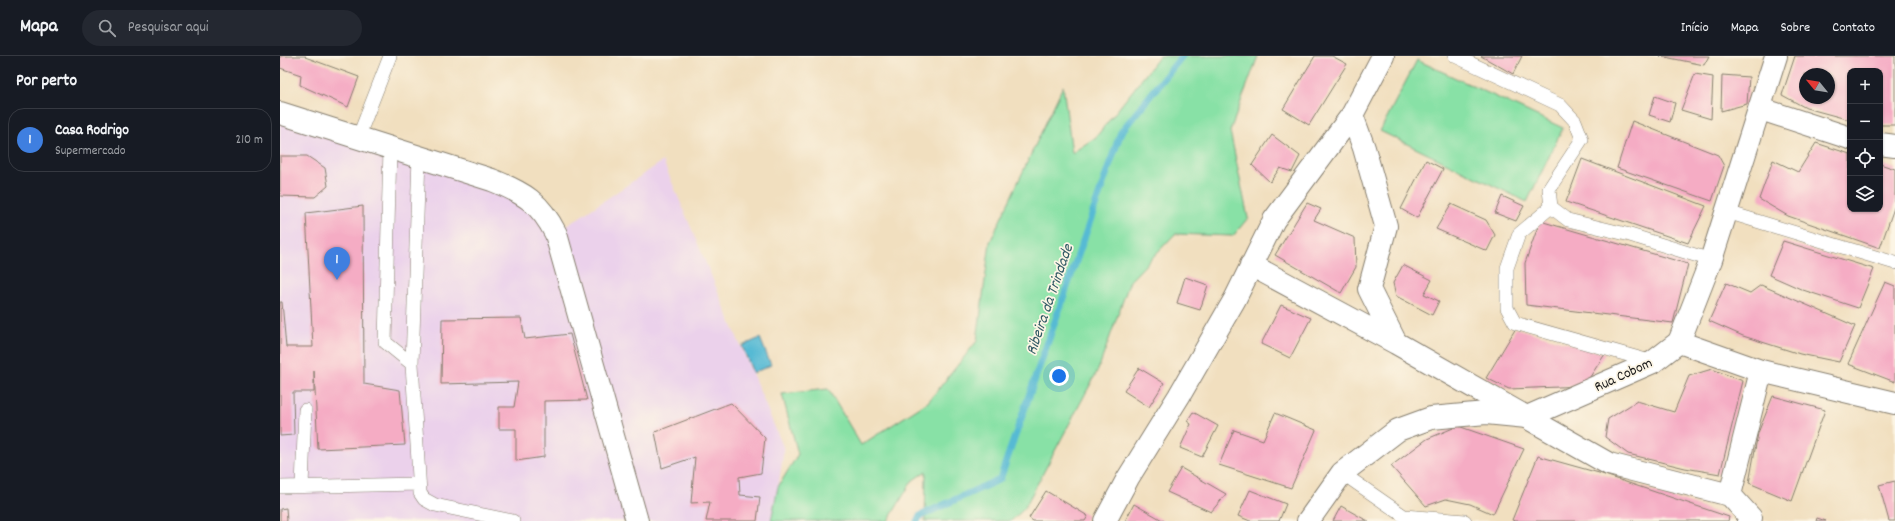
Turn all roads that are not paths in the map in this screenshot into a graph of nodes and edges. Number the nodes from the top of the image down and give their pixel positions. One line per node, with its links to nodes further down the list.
1 (390, 56): 9 (lane)
2 (1384, 56): 7 (street)
3 (1455, 56): 14 (lane)
4 (1776, 56): 5 (street, Rua Cobom)
5 (1761, 109): 8 (street); 15 (street, Rua Cobom)
6 (280, 113): 9 (street)
7 (1352, 115): 18 (street); 20 (street)
8 (1847, 137)
9 (358, 138): 12 (street)
10 (1883, 144): 11 (street)
11 (1895, 146)
12 (390, 148): 13 (street); 22 (lane)
13 (419, 157): 22 (lane); 33 (street)
14 (1551, 207): 16 (lane); 21 (lane)
15 (1727, 212): 16 (street, Rua Cobom); 17 (lane)
16 (1711, 260): 19 (street, Rua Cobom)
17 (1894, 260)
18 (1251, 265): 20 (street); 34 (street)
19 (1678, 342): 21 (street, Rua Cobom); 23 (street)
20 (1396, 343): 26 (street)
21 (1653, 362): 26 (street, Rua Cobom)
22 (412, 364): 28 (lane)
23 (1761, 371): 24 (street); 31 (street)
24 (1895, 403)
25 (305, 410): 29 (lane)
26 (1526, 417): 27 (street, Rua Cobom); 31 (street)
27 (1342, 473): 35 (street, Rua Cobom); 36 (lane)
28 (418, 484): 29 (lane); 32 (lane)
29 (302, 486): 30 (lane)
30 (280, 487)
31 (1730, 495): 37 (street)
32 (512, 521)
33 (637, 521)
34 (1105, 521)
35 (1308, 521)
36 (1466, 521)
37 (1750, 521)

